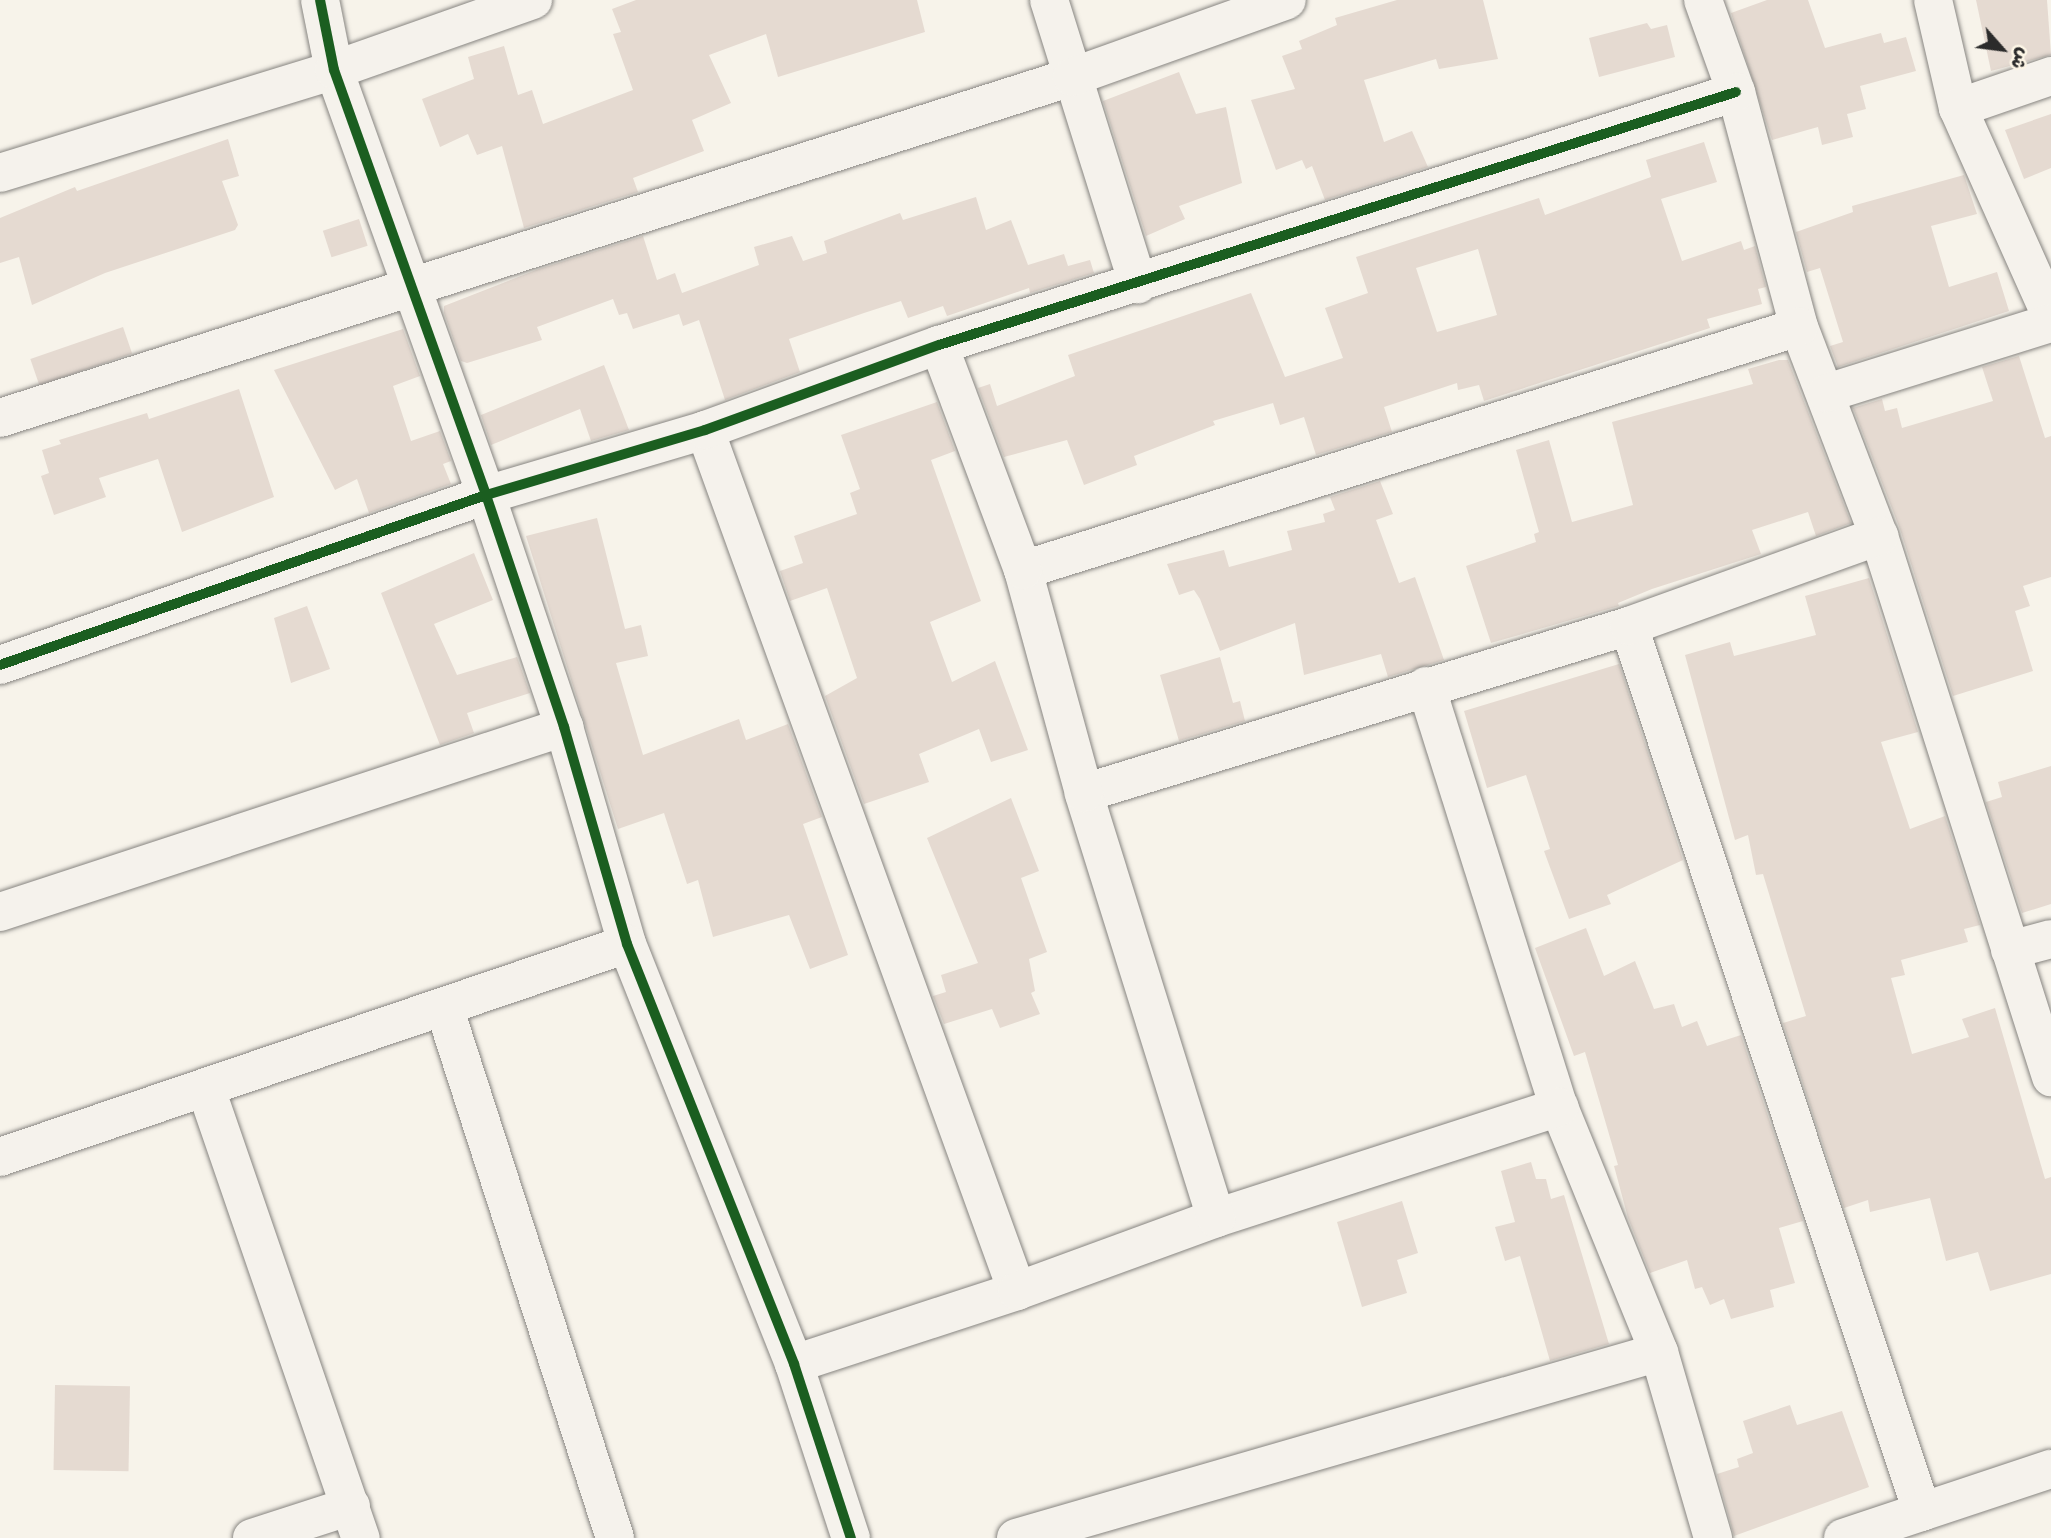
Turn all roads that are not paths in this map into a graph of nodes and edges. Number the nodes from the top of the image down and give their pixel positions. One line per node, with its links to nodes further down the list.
1 (320, 0): 7 (street)
2 (533, 0): 7 (street)
3 (1049, 0): 9 (street)
4 (1287, 0): 9 (street)
5 (1703, 0): 10 (street)
6 (1933, 0): 11 (street)
7 (334, 70): 12 (street); 14 (street)
8 (2051, 76): 11 (street)
9 (1072, 77): 13 (street); 14 (street)
10 (1736, 92): 13 (street); 17 (street)
11 (1958, 108): 15 (street)
12 (0, 173)
13 (1138, 284): 18 (street)
14 (411, 288): 20 (street); 22 (street)
15 (2051, 316)
16 (2051, 323): 19 (street)
17 (1799, 327): 19 (street); 24 (street)
18 (939, 345): 21 (street); 24 (street)
19 (1827, 393): 23 (street)
20 (0, 418)
21 (705, 430): 22 (street); 40 (street)
22 (486, 495): 26 (street); 28 (street)
23 (1879, 536): 25 (street); 33 (street)
24 (1023, 570): 29 (street)
25 (1629, 626): 27 (street); 44 (street)
26 (0, 665)
27 (1426, 686): 29 (street); 37 (street)
28 (564, 727): 30 (street); 32 (street)
29 (1084, 793): 39 (street)
30 (0, 912)
31 (2051, 939): 33 (street)
32 (627, 944): 34 (street); 42 (street)
33 (2010, 950): 35 (street)
34 (444, 1007): 36 (street); 47 (street)
35 (2051, 1077)
36 (206, 1089): 38 (street); 45 (street)
37 (1559, 1107): 39 (street); 41 (street)
38 (0, 1157)
39 (1216, 1218): 40 (street)
40 (1017, 1291): 42 (street)
41 (1659, 1352): 49 (street); 50 (street)
42 (794, 1364): 48 (street)
43 (2051, 1469): 44 (street)
44 (1922, 1513): 51 (street)
45 (356, 1522): 46 (street)
46 (252, 1538)
47 (615, 1538)
48 (851, 1538)
49 (1016, 1538)
50 (1713, 1538)
51 (1843, 1538)

